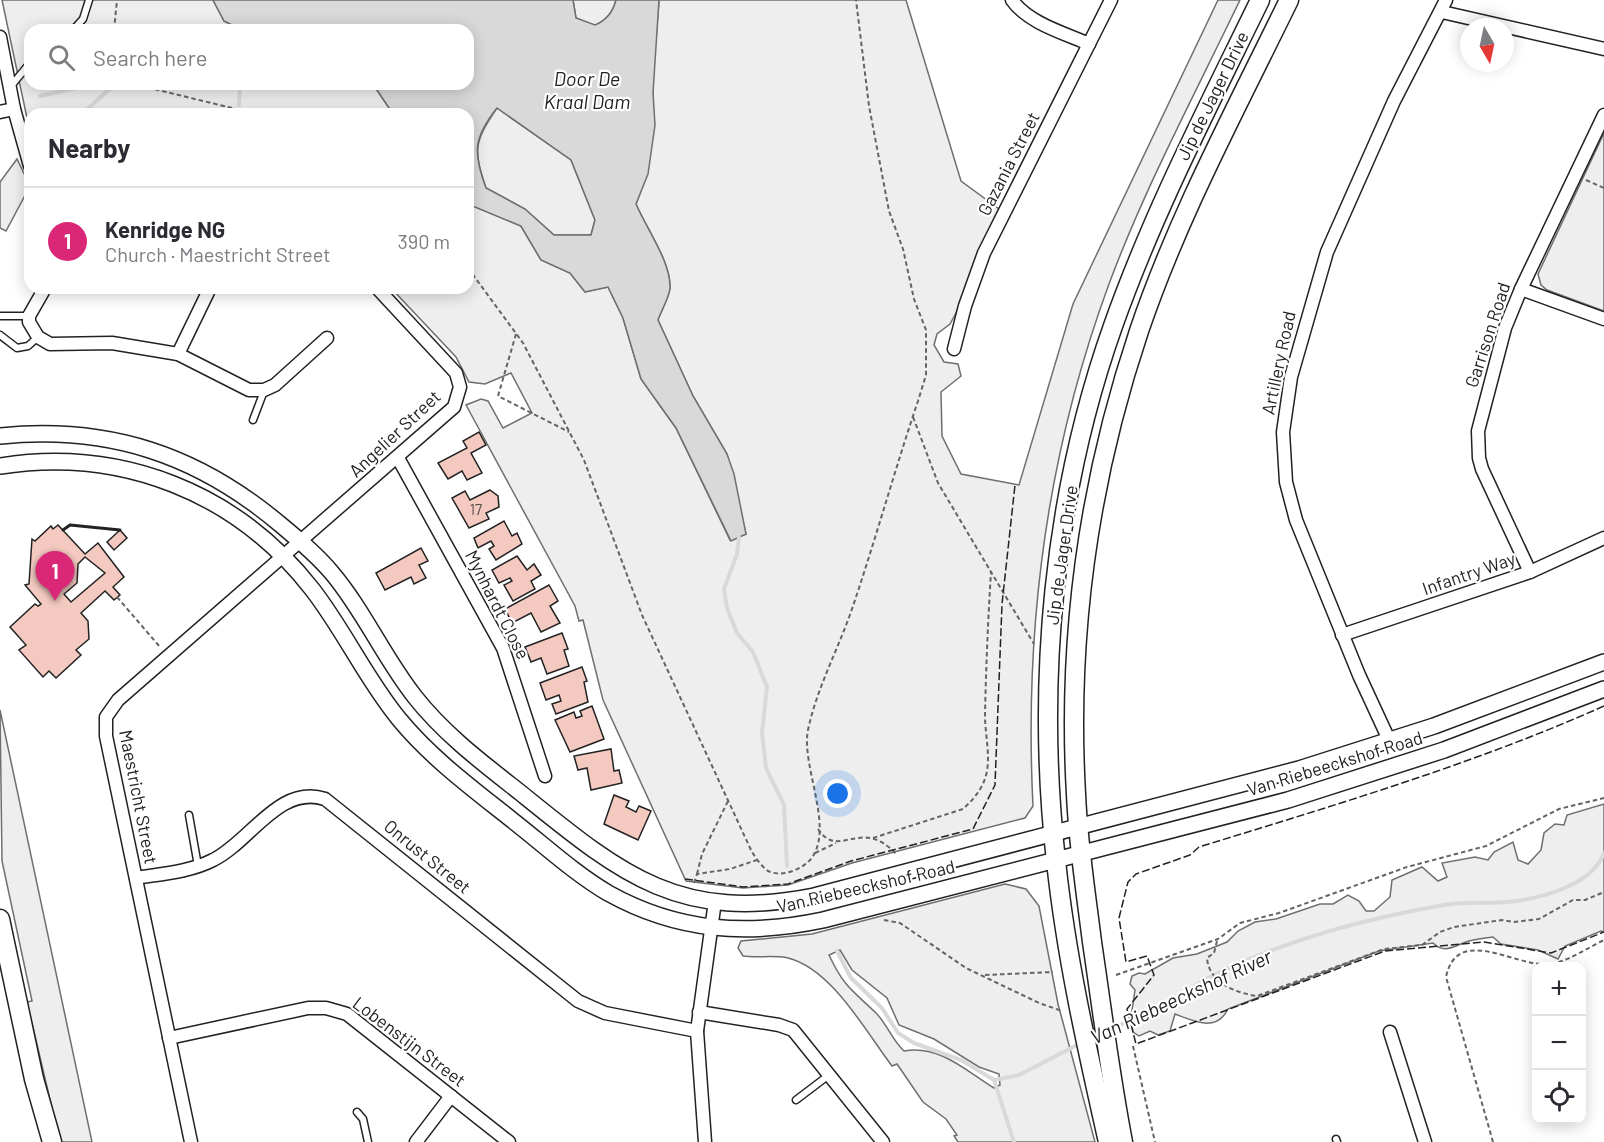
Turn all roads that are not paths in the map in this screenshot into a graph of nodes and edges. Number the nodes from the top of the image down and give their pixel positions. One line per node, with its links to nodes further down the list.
1 (89, 0): 7 (lane)
2 (1012, 0): 9 (street)
3 (1111, 0): 9 (street, Gazania Street)
4 (1260, 0): 45 (main road, Jip de Jager Drive)
5 (1288, 0): 44 (main road, Jip de Jager Drive)
6 (1444, 6): 10 (street); 38 (street, Artillery Road)
7 (78, 24)
8 (0, 37): 12 (street)
9 (1089, 44): 27 (street, Gazania Street)
10 (1604, 49)
11 (24, 70): 12 (lane)
12 (10, 87): 13 (street)
13 (14, 109): 14 (street); 16 (street)
14 (0, 112)
15 (1604, 115): 17 (street, Garrison Road)
16 (24, 145)
17 (1521, 289): 23 (street); 37 (street, Garrison Road)
18 (42, 294): 22 (street)
19 (207, 294): 28 (street)
20 (383, 294): 32 (street, Angelier Street)
21 (0, 316): 22 (lane)
22 (29, 316): 25 (street)
23 (1604, 319)
24 (0, 335): 25 (lane)
25 (38, 337): 28 (street)
26 (327, 338): 29 (street)
27 (954, 349)
28 (178, 354): 29 (street)
29 (264, 390): 30 (lane)
30 (253, 420)
31 (0, 436): 35 (street, Van Riebeeckshof Road)
32 (398, 458): 35 (street, Angelier Street); 42 (street, Mynhardt Close)
33 (0, 466): 36 (street, Van Riebeeckshof Road)
34 (1604, 538): 37 (street, Infantry Way)
35 (302, 542): 36 (street, Maestricht Street); 50 (street, Van Riebeeckshof Road)
36 (282, 558): 49 (street, Maestricht Street); 52 (street, Van Riebeeckshof Road)
37 (1530, 572): 38 (street, Infantry Way)
38 (1342, 635): 41 (street, Artillery Road)
39 (1604, 662): 41 (street, Van Riebeeckshof Road)
40 (1604, 689): 46 (street, Van Riebeeckshof Road)
41 (1390, 742): 44 (street, Van Riebeeckshof Road)
42 (545, 776)
43 (189, 815): 48 (lane)
44 (1078, 826): 45 (street, Van Riebeeckshof Road); 46 (main road, Jip de Jager Drive)
45 (1053, 832): 47 (main road, Jip de Jager Drive); 50 (street, Van Riebeeckshof Road)
46 (1081, 854): 47 (street, Van Riebeeckshof Road); 59 (main road, Jip de Jager Drive)
47 (1056, 861): 52 (street, Van Riebeeckshof Road); 59 (main road, Jip de Jager Drive)
48 (198, 866): 49 (street, Onrust Street); 54 (street, Onrust Street)
49 (136, 878): 56 (street, Maestricht Street)
50 (715, 901): 52 (street)
51 (0, 919): 58 (main road)
52 (712, 929): 53 (street)
53 (699, 1012): 54 (street); 57 (street)
54 (697, 1031): 70 (street)
55 (1390, 1032): 75 (street)
56 (169, 1038): 60 (street, Lobenstijn Street); 66 (street, Maestricht Street)
57 (829, 1074): 61 (lane); 71 (street)
58 (34, 1078): 64 (main road); 65 (main road)
59 (1103, 1081): 63 (main road, Jip de Jager Drive); 72 (main road, Jip de Jager Drive)
60 (451, 1096): 68 (street); 69 (street, Lobenstijn Street)
61 (796, 1100)
62 (357, 1112): 67 (lane)
63 (1119, 1124): 73 (main road, Jip de Jager Drive); 74 (main road)
64 (41, 1142)
65 (52, 1142)
66 (191, 1142)
67 (368, 1142)
68 (416, 1142)
69 (509, 1142)
70 (705, 1142)
71 (884, 1142)
72 (1108, 1142)
73 (1123, 1142)
74 (1128, 1142)
75 (1425, 1142)

